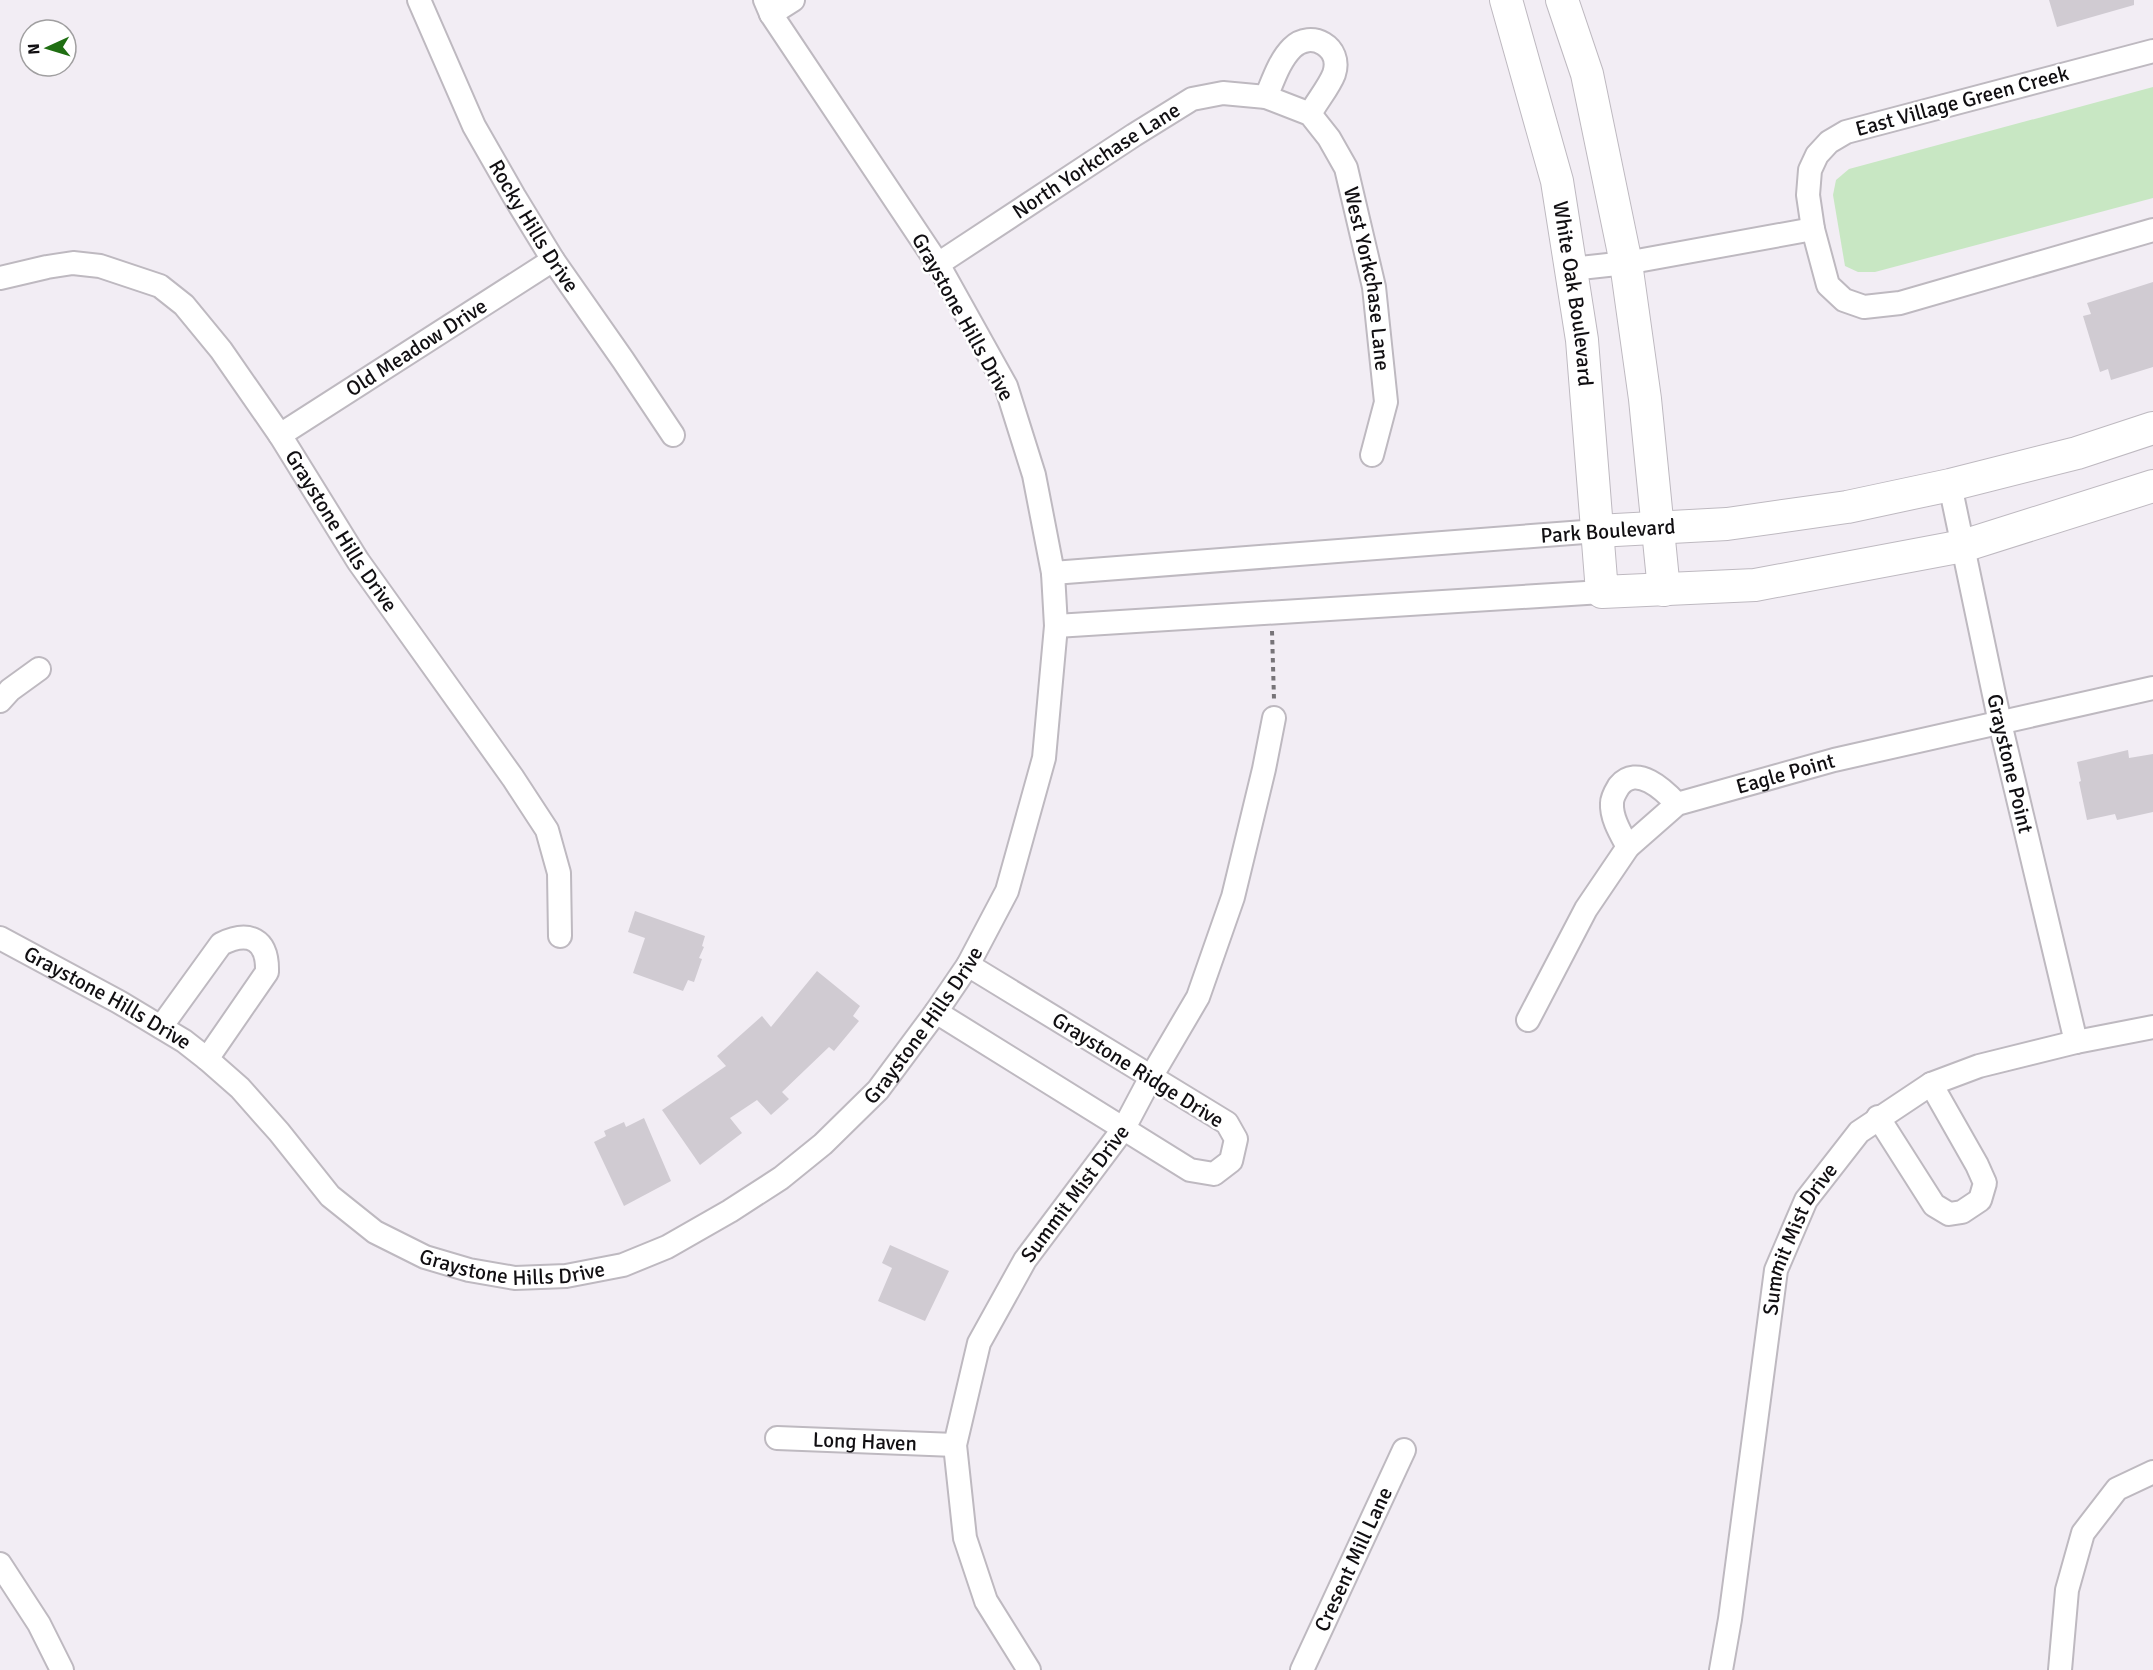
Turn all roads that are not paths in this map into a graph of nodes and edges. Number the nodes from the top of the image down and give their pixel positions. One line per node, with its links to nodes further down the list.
1 (420, 0): 11 (street, Rocky Hills Drive)
2 (793, 0): 5 (street)
3 (1506, 0): 14 (street, White Oak Boulevard)
4 (1562, 0): 12 (street)
5 (768, 7): 13 (street, Graystone Hills Drive)
6 (2153, 51): 9 (street, East Village Green Creek)
7 (1266, 97): 8 (street, North Yorkchase Lane); 8 (street); 13 (street, North Yorkchase Lane)
8 (1310, 114): 19 (street, West Yorkchase Lane)
9 (1813, 229): 10 (street, East Village Green Creek); 12 (street)
10 (2153, 230)
11 (552, 260): 17 (street, Old Meadow Drive); 18 (street, Rocky Hills Drive)
12 (1626, 263): 14 (street); 22 (street)
13 (938, 264): 25 (street, Graystone Hills Drive)
14 (1571, 269): 23 (street, White Oak Boulevard)
15 (0, 278): 17 (street, Graystone Hills Drive)
16 (2153, 428): 20 (street, Park Boulevard)
17 (280, 435): 36 (street, Graystone Hills Drive)
18 (673, 435)
19 (1372, 455)
20 (1950, 485): 22 (street, Park Boulevard); 24 (street, Graystone Point)
21 (2153, 486): 24 (street)
22 (1658, 526): 23 (street, Park Boulevard); 26 (street)
23 (1597, 531): 25 (street, Park Boulevard); 27 (street, White Oak Boulevard)
24 (1963, 546): 26 (street); 33 (street, Graystone Point)
25 (1053, 573): 28 (street, Graystone Hills Drive)
26 (1664, 590): 27 (street)
27 (1602, 592): 28 (street)
28 (1056, 626): 38 (street, Graystone Hills Drive)
29 (39, 669): 31 (street)
30 (2153, 688): 33 (street, Eagle Point)
31 (0, 700)
32 (1274, 718): 45 (street, Summit Mist Drive)
33 (2000, 723): 34 (street, Eagle Point); 43 (street, Graystone Point)
34 (1677, 804): 35 (street, Eagle Point); 35 (street)
35 (1628, 847): 40 (street, Eagle Point)
36 (560, 936)
37 (0, 938): 42 (street, Graystone Hills Drive)
38 (968, 964): 39 (street, Graystone Hills Drive); 45 (street, Graystone Ridge Drive)
39 (936, 1012): 44 (street, Graystone Hills Drive); 48 (street, Graystone Ridge Drive)
40 (1528, 1020)
41 (2153, 1027): 43 (street, Summit Mist Drive)
42 (161, 1028): 44 (street, Graystone Hills Drive); 44 (street)
43 (2076, 1042): 46 (street, Summit Mist Drive)
44 (207, 1059)
45 (1151, 1077): 48 (street, Summit Mist Drive); 48 (street, Graystone Ridge Drive)
46 (1931, 1084): 47 (street, Summit Mist Drive); 47 (street)
47 (1878, 1117): 54 (street, Summit Mist Drive)
48 (1124, 1128): 50 (street, Summit Mist Drive)
49 (777, 1438): 50 (street, Long Haven)
50 (956, 1445): 56 (street, Summit Mist Drive)
51 (1404, 1450): 57 (street, Cresent Mill Lane)
52 (2153, 1472): 58 (street)
53 (0, 1564): 55 (street)
54 (1726, 1669)
55 (62, 1670)
56 (1029, 1670)
57 (1302, 1670)
58 (2060, 1670)

